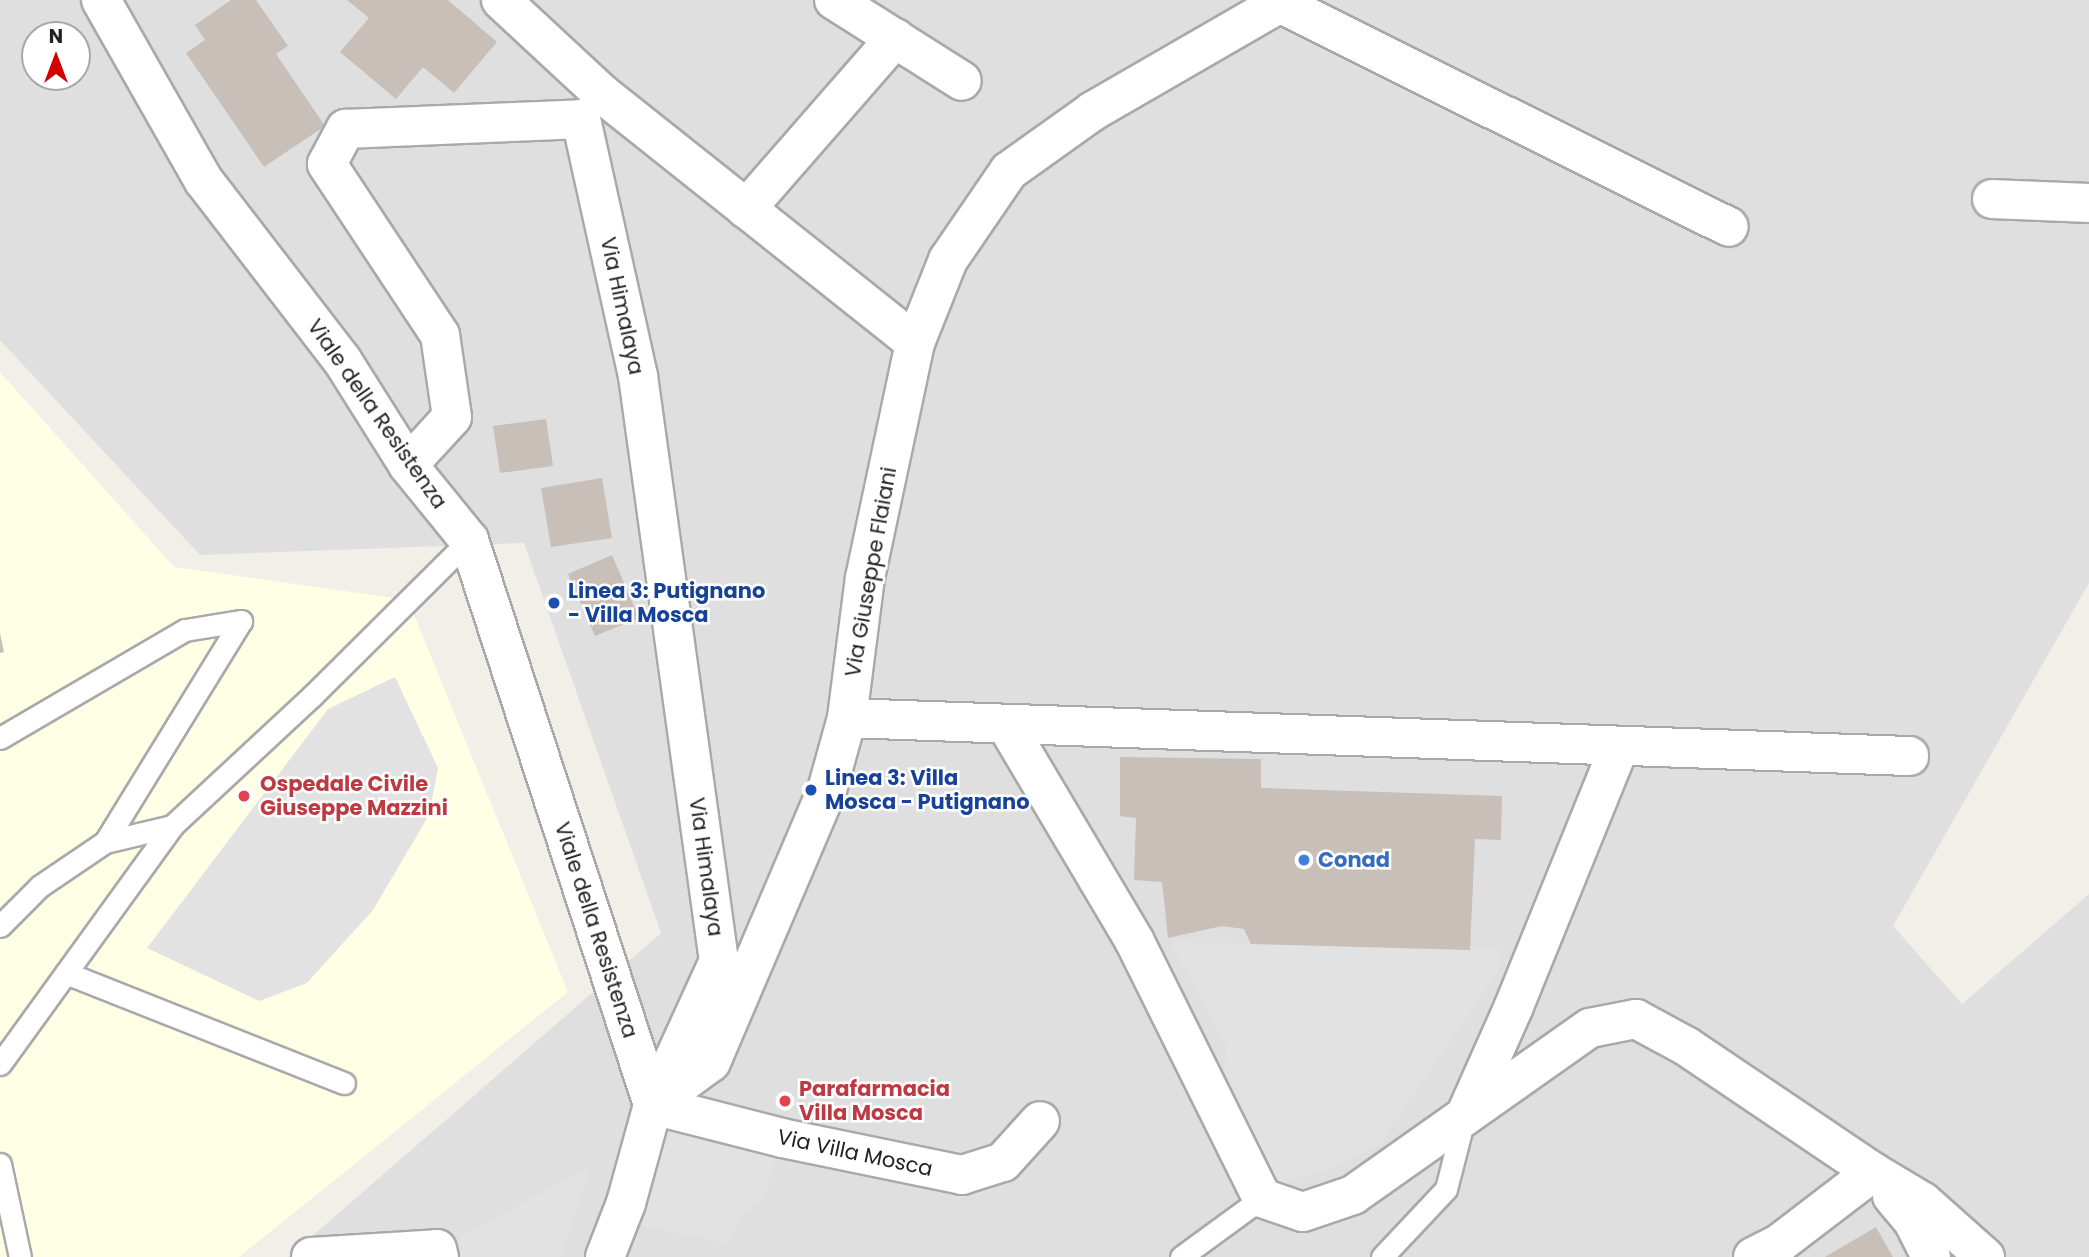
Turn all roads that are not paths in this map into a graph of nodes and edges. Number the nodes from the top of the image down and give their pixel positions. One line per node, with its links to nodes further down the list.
1 (101, 0): 13 (street, Viale della Resistenza)
2 (501, 0): 7 (street)
3 (834, 0): 5 (street)
4 (1283, 2): 11 (street); 12 (street, Via Giuseppe Flaiani)
5 (895, 38): 6 (street); 10 (street)
6 (962, 81)
7 (591, 106): 10 (street); 13 (street); 26 (street, Via Himalaya)
8 (1992, 199): 9 (street)
9 (2089, 203)
10 (746, 209): 12 (street)
11 (1729, 227)
12 (915, 343): 15 (street, Via Giuseppe Flaiani)
13 (408, 465): 14 (street, Viale della Resistenza)
14 (469, 540): 20 (lane); 26 (street, Viale della Resistenza)
15 (847, 718): 16 (street); 26 (street, Via Giuseppe Flaiani)
16 (1007, 726): 18 (street); 31 (street)
17 (0, 737): 21 (lane)
18 (1619, 748): 19 (street); 27 (street)
19 (1909, 756)
20 (172, 826): 21 (lane); 23 (lane)
21 (105, 842): 22 (lane)
22 (0, 926)
23 (66, 973): 24 (lane); 25 (lane)
24 (0, 1064)
25 (345, 1083)
26 (653, 1105): 28 (street, Via Villa Mosca); 35 (street)
27 (1464, 1119): 30 (street); 31 (street); 37 (lane)
28 (1040, 1121)
29 (0, 1164): 32 (lane)
30 (1873, 1172): 38 (street); 39 (street); 40 (street)
31 (1262, 1198): 36 (lane)
32 (20, 1257)
33 (311, 1257): 34 (street)
34 (439, 1257)
35 (605, 1257)
36 (1181, 1257)
37 (1382, 1257)
38 (1754, 1257)
39 (1930, 1257)
40 (1985, 1257)

